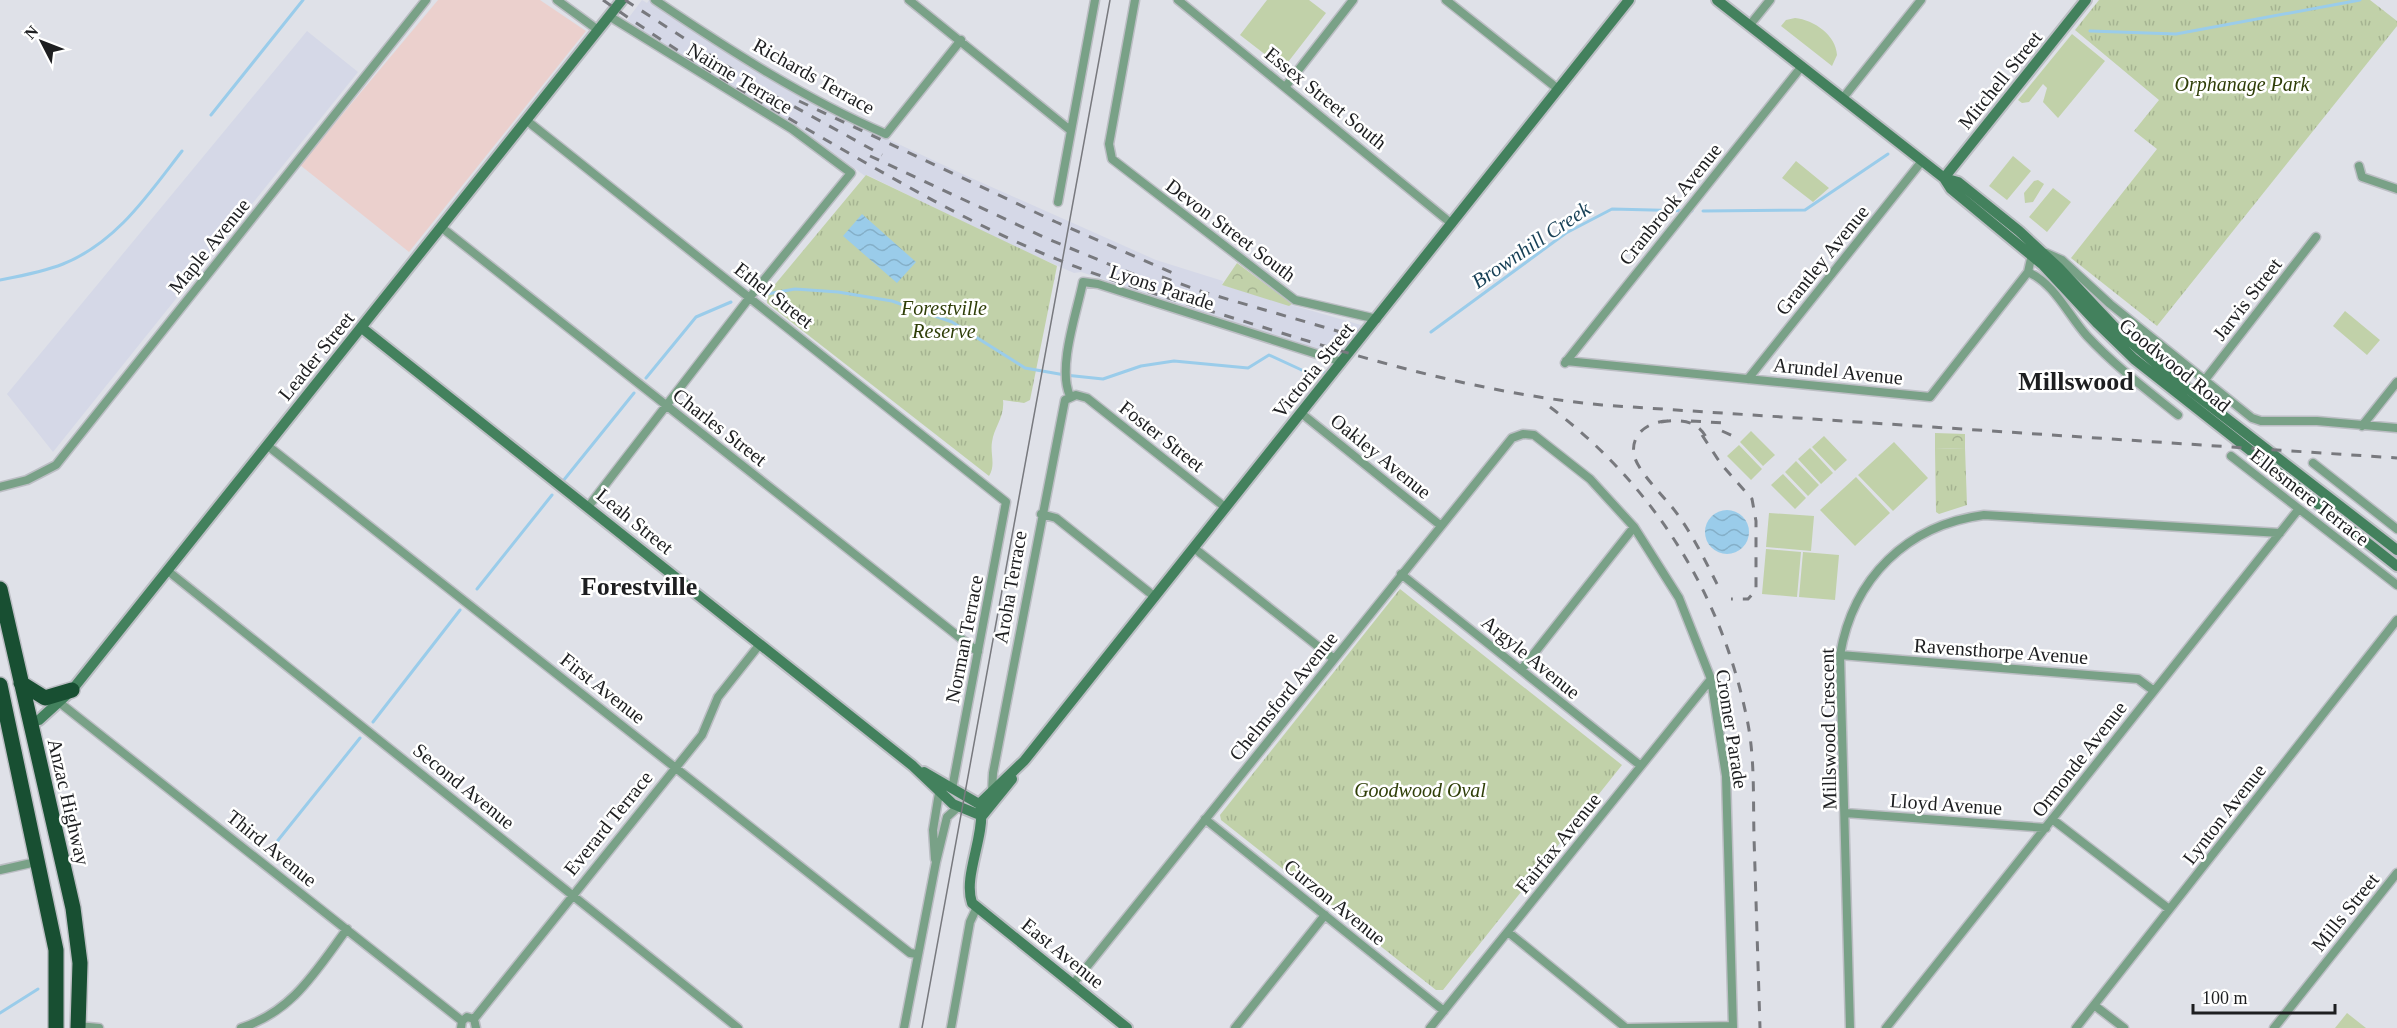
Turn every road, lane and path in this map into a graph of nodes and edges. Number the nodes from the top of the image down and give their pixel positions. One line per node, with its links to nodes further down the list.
1 (426, 0): 58 (street, Maple Avenue)
2 (557, 0): 18 (street)
3 (622, 0): 16 (street, Leader Street)
4 (655, 0): 19 (street, Richards Terrace)
5 (909, 0): 19 (street)
6 (1095, 0): 25 (street)
7 (1135, 0): 41 (street, Devon Street South)
8 (1178, 0): 21 (street, Essex Street South)
9 (1353, 0): 21 (street)
10 (1446, 0): 22 (street)
11 (1629, 0): 22 (street, Victoria Street)
12 (1717, 0): 17 (street, Goodwood Road)
13 (1770, 0): 17 (street)
14 (1921, 0): 23 (street)
15 (2086, 0): 26 (street, Mitchell Street)
16 (609, 16): 18 (street, Leader Street); 38 (street, Nairne Terrace)
17 (1749, 26): 20 (street, Goodwood Road)
18 (598, 30): 24 (street, Leader Street)
19 (961, 40): 25 (street)
20 (1802, 66): 23 (street, Goodwood Road); 44 (street, Cranbrook Avenue)
21 (1286, 86): 33 (street, Essex Street South)
22 (1558, 89): 33 (street, Victoria Street)
23 (1843, 98): 27 (street, Goodwood Road)
24 (526, 120): 34 (street, Leader Street); 38 (street, Ethel Street)
25 (1070, 130): 32 (street)
26 (1964, 154): 29 (street, Mitchell Street); 30 (street, Mitchell Street)
27 (1922, 161): 29 (street, Goodwood Road); 45 (street, Grantley Avenue)
28 (2360, 166): 31 (street)
29 (1944, 178): 30 (street, Goodwood Road); 36 (street, Goodwood Road)
30 (1958, 182): 36 (street, Goodwood Road)
31 (2397, 189)
32 (1058, 202)
33 (1452, 224): 41 (street, Victoria Street)
34 (441, 227): 42 (street, Leader Street); 49 (street, Charles Street)
35 (2316, 237): 46 (street, Jarvis Street)
36 (2036, 252): 37 (street, Arundel Avenue); 39 (street); 40 (street, Goodwood Road); 70 (street, Goodwood Road)
37 (2028, 272): 45 (street, Arundel Avenue); 51 (street)
38 (750, 297): 49 (street); 59 (street, Ethel Street)
39 (2110, 304): 40 (street); 46 (street)
40 (2097, 308): 69 (street, Goodwood Road)
41 (1377, 319): 43 (street, Victoria Street)
42 (362, 328): 55 (street, Leader Street); 60 (street, Leah Street)
43 (1342, 362): 48 (street, Lyons Parade); 50 (street, Victoria Street)
44 (1565, 362): 45 (street, Arundel Avenue)
45 (1748, 379)
46 (2204, 381): 52 (street)
47 (2397, 381): 52 (street)
48 (1073, 396): 61 (street, Foster Street); 63 (street, Aroha Terrace)
49 (666, 405): 60 (street); 79 (street, Charles Street)
50 (1301, 413): 61 (street, Victoria Street); 64 (street, Oakley Avenue)
51 (2178, 415)
52 (2362, 426): 53 (street)
53 (2397, 428)
54 (1523, 434): 64 (street, Chelmsford Avenue); 65 (street, Cromer Parade)
55 (268, 446): 71 (street, Leader Street); 93 (street, First Avenue)
56 (2231, 456): 62 (street, Ellesmere Terrace)
57 (2313, 463): 66 (street)
58 (0, 487)
59 (1000, 496): 79 (street, Norman Terrace)
60 (588, 507): 78 (street, Leah Street)
61 (1226, 508): 68 (street, Victoria Street)
62 (2298, 510): 67 (street, Ormonde Avenue); 73 (street, Ellesmere Terrace)
63 (1041, 514): 75 (street); 96 (street, Aroha Terrace)
64 (1440, 525): 72 (street, Chelmsford Avenue)
65 (1634, 527): 82 (street); 83 (street, Cromer Parade)
66 (2397, 529)
67 (2280, 533): 80 (street, Millswood Crescent); 87 (street, Ormonde Avenue)
68 (1194, 548): 75 (street, Victoria Street); 81 (street)
69 (2397, 550)
70 (2397, 566)
71 (168, 571): 86 (street, Leader Street); 111 (street, Second Avenue)
72 (1401, 574): 81 (street, Chelmsford Avenue); 82 (street, Argyle Avenue)
73 (2397, 585)
74 (0, 589): 76 (highway, Anzac Highway)
75 (1155, 597): 90 (street, Victoria Street)
76 (3, 616): 84 (highway, Anzac Highway)
77 (2397, 620): 114 (street, Lynton Avenue)
78 (760, 644): 91 (street, Leah Street); 93 (street, Everard Terrace)
79 (978, 652): 95 (street, Norman Terrace)
80 (1840, 656): 87 (street, Ravensthorpe Avenue); 100 (street, Millswood Crescent)
81 (1334, 659): 102 (street, Chelmsford Avenue)
82 (1521, 670): 92 (street, Argyle Avenue)
83 (1711, 679): 92 (street, Fairfax Avenue); 126 (street, Cromer Parade)
84 (21, 683): 86 (highway); 89 (highway, Anzac Highway)
85 (0, 690): 89 (highway); 94 (highway, Anzac Highway)
86 (72, 690): 88 (street, Leader Street)
87 (2154, 691): 103 (street, Ormonde Avenue)
88 (60, 703): 89 (street, Leader Street); 116 (street, Third Avenue)
89 (29, 723): 94 (highway); 108 (highway, Anzac Highway)
90 (1024, 760): 96 (street, Victoria Street); 101 (street, Victoria Street)
91 (913, 766): 95 (street, Leah Street); 97 (street, Leah Street)
92 (1641, 766): 117 (street, Fairfax Avenue)
93 (676, 767): 111 (street, Everard Terrace); 119 (street, First Avenue)
94 (24, 787): 105 (highway, Anzac Highway)
95 (952, 789): 98 (street, Leah Street)
96 (992, 792): 98 (street, Victoria Street)
97 (939, 793): 99 (street, Leah Street); 106 (street)
98 (979, 804): 101 (street)
99 (958, 807): 101 (street, Leah Street); 106 (street)
100 (1845, 813): 104 (street, Lloyd Avenue); 137 (street, Millswood Crescent)
101 (982, 816): 112 (street)
102 (1205, 819): 115 (street, Curzon Avenue); 120 (street, Chelmsford Avenue)
103 (2052, 819): 104 (street, Ormonde Avenue); 114 (street)
104 (2046, 828): 138 (street, Ormonde Avenue)
105 (36, 862): 107 (street); 110 (highway, Anzac Highway)
106 (936, 862): 119 (street)
107 (0, 870)
108 (64, 872): 110 (highway); 113 (highway, Anzac Highway)
109 (2397, 873): 141 (street, Mills Street)
110 (44, 892): 118 (highway, Anzac Highway)
111 (571, 895): 124 (street, Everard Terrace); 130 (street, Second Avenue)
112 (976, 907): 120 (street, East Avenue); 132 (street)
113 (73, 908): 118 (highway); 125 (highway, Anzac Highway)
114 (2169, 909): 121 (street, Lynton Avenue)
115 (1325, 915): 122 (street, Curzon Avenue); 134 (street)
116 (347, 929): 123 (street, Third Avenue); 129 (street)
117 (1508, 932): 122 (street, Fairfax Avenue); 136 (street)
118 (54, 936): 127 (highway, Anzac Highway)
119 (917, 954): 131 (street)
120 (1073, 984): 133 (street, East Avenue)
121 (2094, 1005): 139 (street, Lynton Avenue); 140 (street)
122 (1444, 1011): 135 (street, Fairfax Avenue)
123 (461, 1024): 124 (street)
124 (475, 1024)
125 (78, 1027): 128 (street)
126 (1733, 1027): 136 (street)
127 (56, 1028)
128 (99, 1028)
129 (241, 1028)
130 (738, 1028)
131 (904, 1028)
132 (951, 1028)
133 (1127, 1028)
134 (1235, 1028)
135 (1430, 1028)
136 (1627, 1028)
137 (1851, 1028)
138 (1886, 1028)
139 (2076, 1028)
140 (2124, 1028)
141 (2274, 1028)

